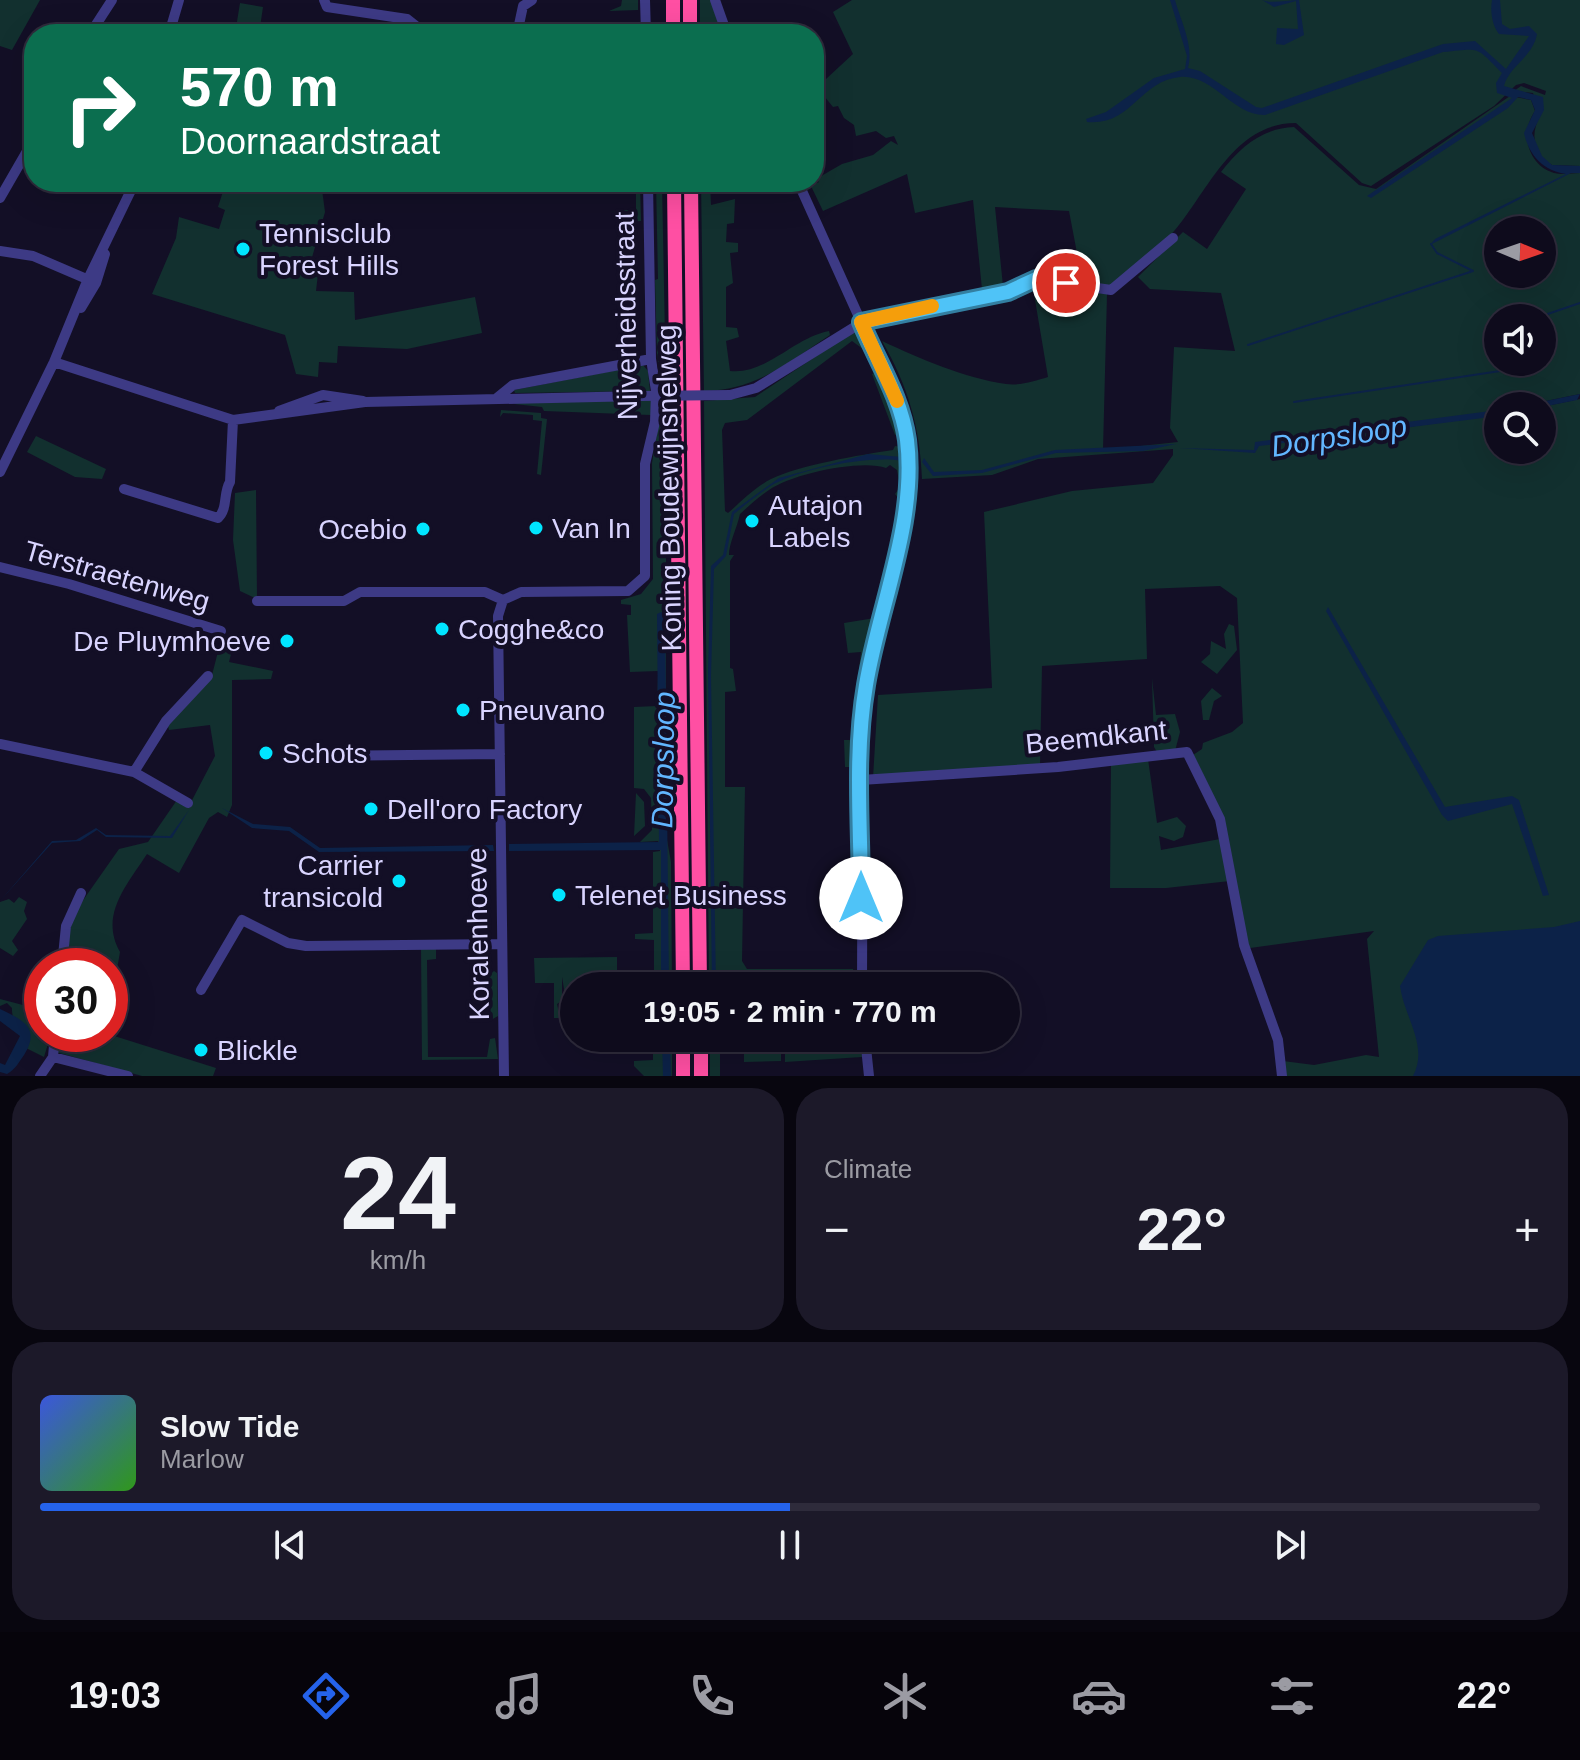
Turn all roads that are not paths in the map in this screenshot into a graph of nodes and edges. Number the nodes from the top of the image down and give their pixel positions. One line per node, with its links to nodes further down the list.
1 (112, 0): 9 (street)
2 (179, 0): 10 (street)
3 (324, 0): 11 (street)
4 (532, 0): 12 (street)
5 (645, 0): 13 (street)
6 (673, 0): 14 (highway)
7 (690, 0): 15 (highway)
8 (715, 0): 16 (street)
9 (96, 24)
10 (172, 24)
11 (413, 24)
12 (519, 24)
13 (646, 24)
14 (673, 24)
15 (690, 24)
16 (723, 24)
17 (24, 156): 23 (street)
18 (130, 192): 26 (street)
19 (648, 192): 28 (street, Nijverheidsstraat)
20 (674, 192): 48 (highway, Koning Boudewijnsnelweg)
21 (691, 192): 49 (highway, Koning Boudewijnsnelweg)
22 (802, 192): 27 (street)
23 (0, 198)
24 (1173, 238): 27 (street)
25 (0, 251): 26 (street)
26 (92, 281): 29 (street)
27 (861, 322): 30 (street, bridge); 43 (street)
28 (651, 359): 30 (street); 35 (street, Nijverheidsstraat)
29 (54, 362): 31 (street); 32 (street)
30 (497, 398): 31 (street)
31 (233, 420): 33 (street)
32 (0, 472)
33 (124, 489)
34 (0, 567): 37 (street, Terstraetenweg)
35 (503, 600): 36 (street, Nijverheidsstraat); 40 (street, Koralenhoeve)
36 (257, 601)
37 (221, 631)
38 (208, 676): 42 (street)
39 (0, 744): 42 (street)
40 (500, 754): 41 (street); 46 (street, Koralenhoeve)
41 (319, 756)
42 (134, 772): 44 (street)
43 (861, 780): 50 (street); 63 (street, Beemdkant)
44 (188, 803)
45 (81, 893): 47 (street)
46 (502, 944): 51 (street); 59 (street, Koralenhoeve)
47 (64, 948)
48 (683, 972)
49 (700, 972)
50 (862, 972)
51 (201, 990)
52 (53, 1052): 56 (street)
53 (683, 1052): 60 (highway)
54 (701, 1052): 61 (highway)
55 (866, 1052): 62 (street)
56 (53, 1057): 57 (street); 58 (street)
57 (40, 1076)
58 (128, 1076)
59 (504, 1076)
60 (683, 1076)
61 (701, 1076)
62 (869, 1076)
63 (1282, 1076)

